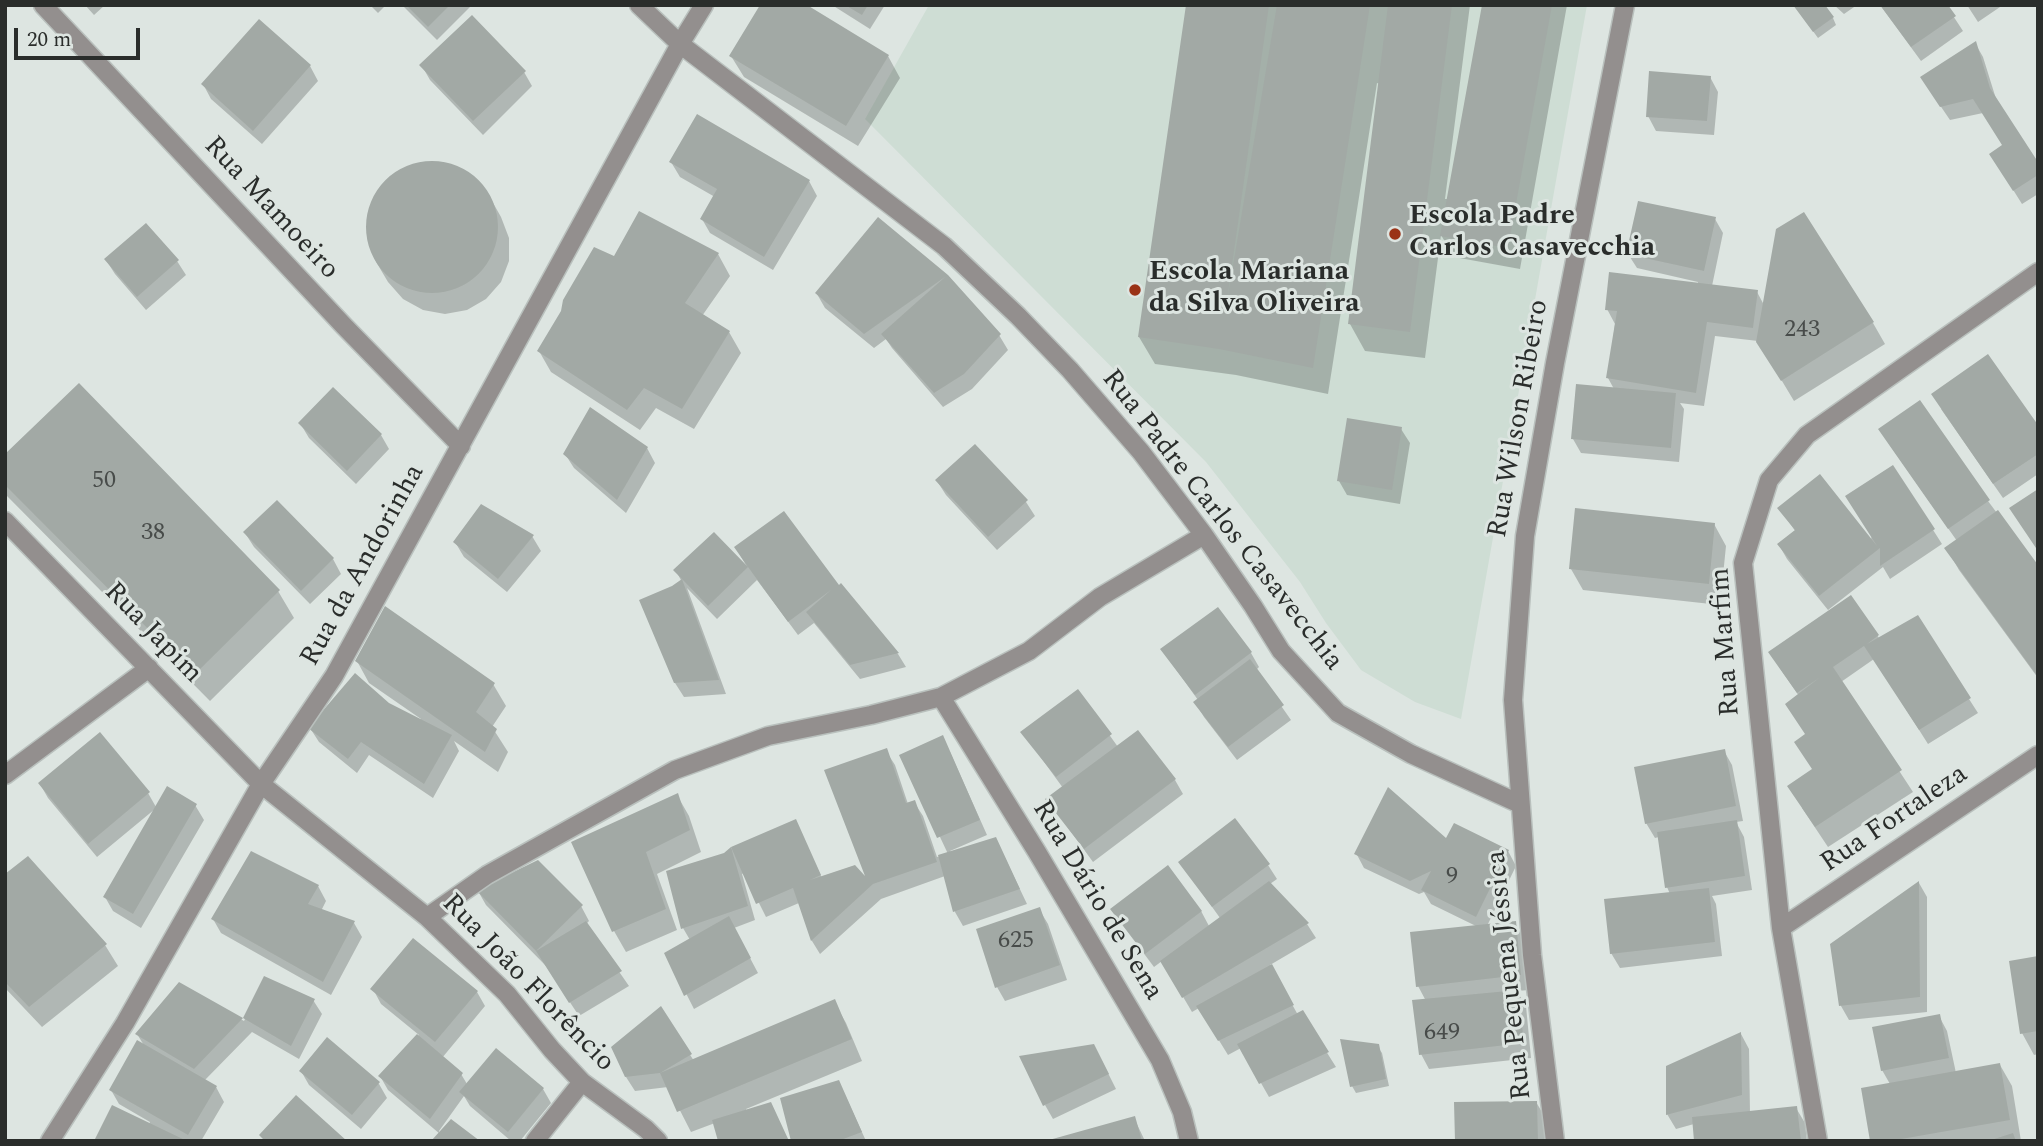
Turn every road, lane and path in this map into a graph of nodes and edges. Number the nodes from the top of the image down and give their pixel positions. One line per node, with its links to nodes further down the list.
1 (43, 5): 7 (street, Rua Mamoeiro)
2 (639, 5): 5 (street, Rua Padre Carlos Casavecchia)
3 (704, 5): 5 (street, Rua da Andorinha)
4 (1625, 5): 15 (street, Rua Wilson Ribeiro)
5 (680, 44): 7 (street, Rua da Andorinha); 9 (street, Rua Padre Carlos Casavecchia)
6 (2038, 272): 17 (street, Rua Marfim)
7 (461, 446): 14 (street, Rua da Andorinha)
8 (5, 521): 10 (street, Rua Japim)
9 (1204, 535): 11 (street); 15 (street, Rua Padre Carlos Casavecchia)
10 (149, 668): 13 (street); 14 (street, Rua Japim)
11 (941, 697): 16 (street); 22 (street, Rua Dário de Sena)
12 (2038, 755): 17 (street, Rua Fortaleza)
13 (5, 775)
14 (261, 784): 16 (street, Rua João Florêncio); 19 (street, Rua da Andorinha)
15 (1520, 804): 23 (street, Rua Pequena Jéssica)
16 (427, 917): 18 (street, Rua João Florêncio)
17 (1781, 928): 24 (street, Rua Marfim)
18 (582, 1082): 20 (street); 21 (street, Rua João Florêncio)
19 (50, 1141)
20 (535, 1141)
21 (657, 1141)
22 (1189, 1141)
23 (1555, 1141)
24 (1818, 1141)

